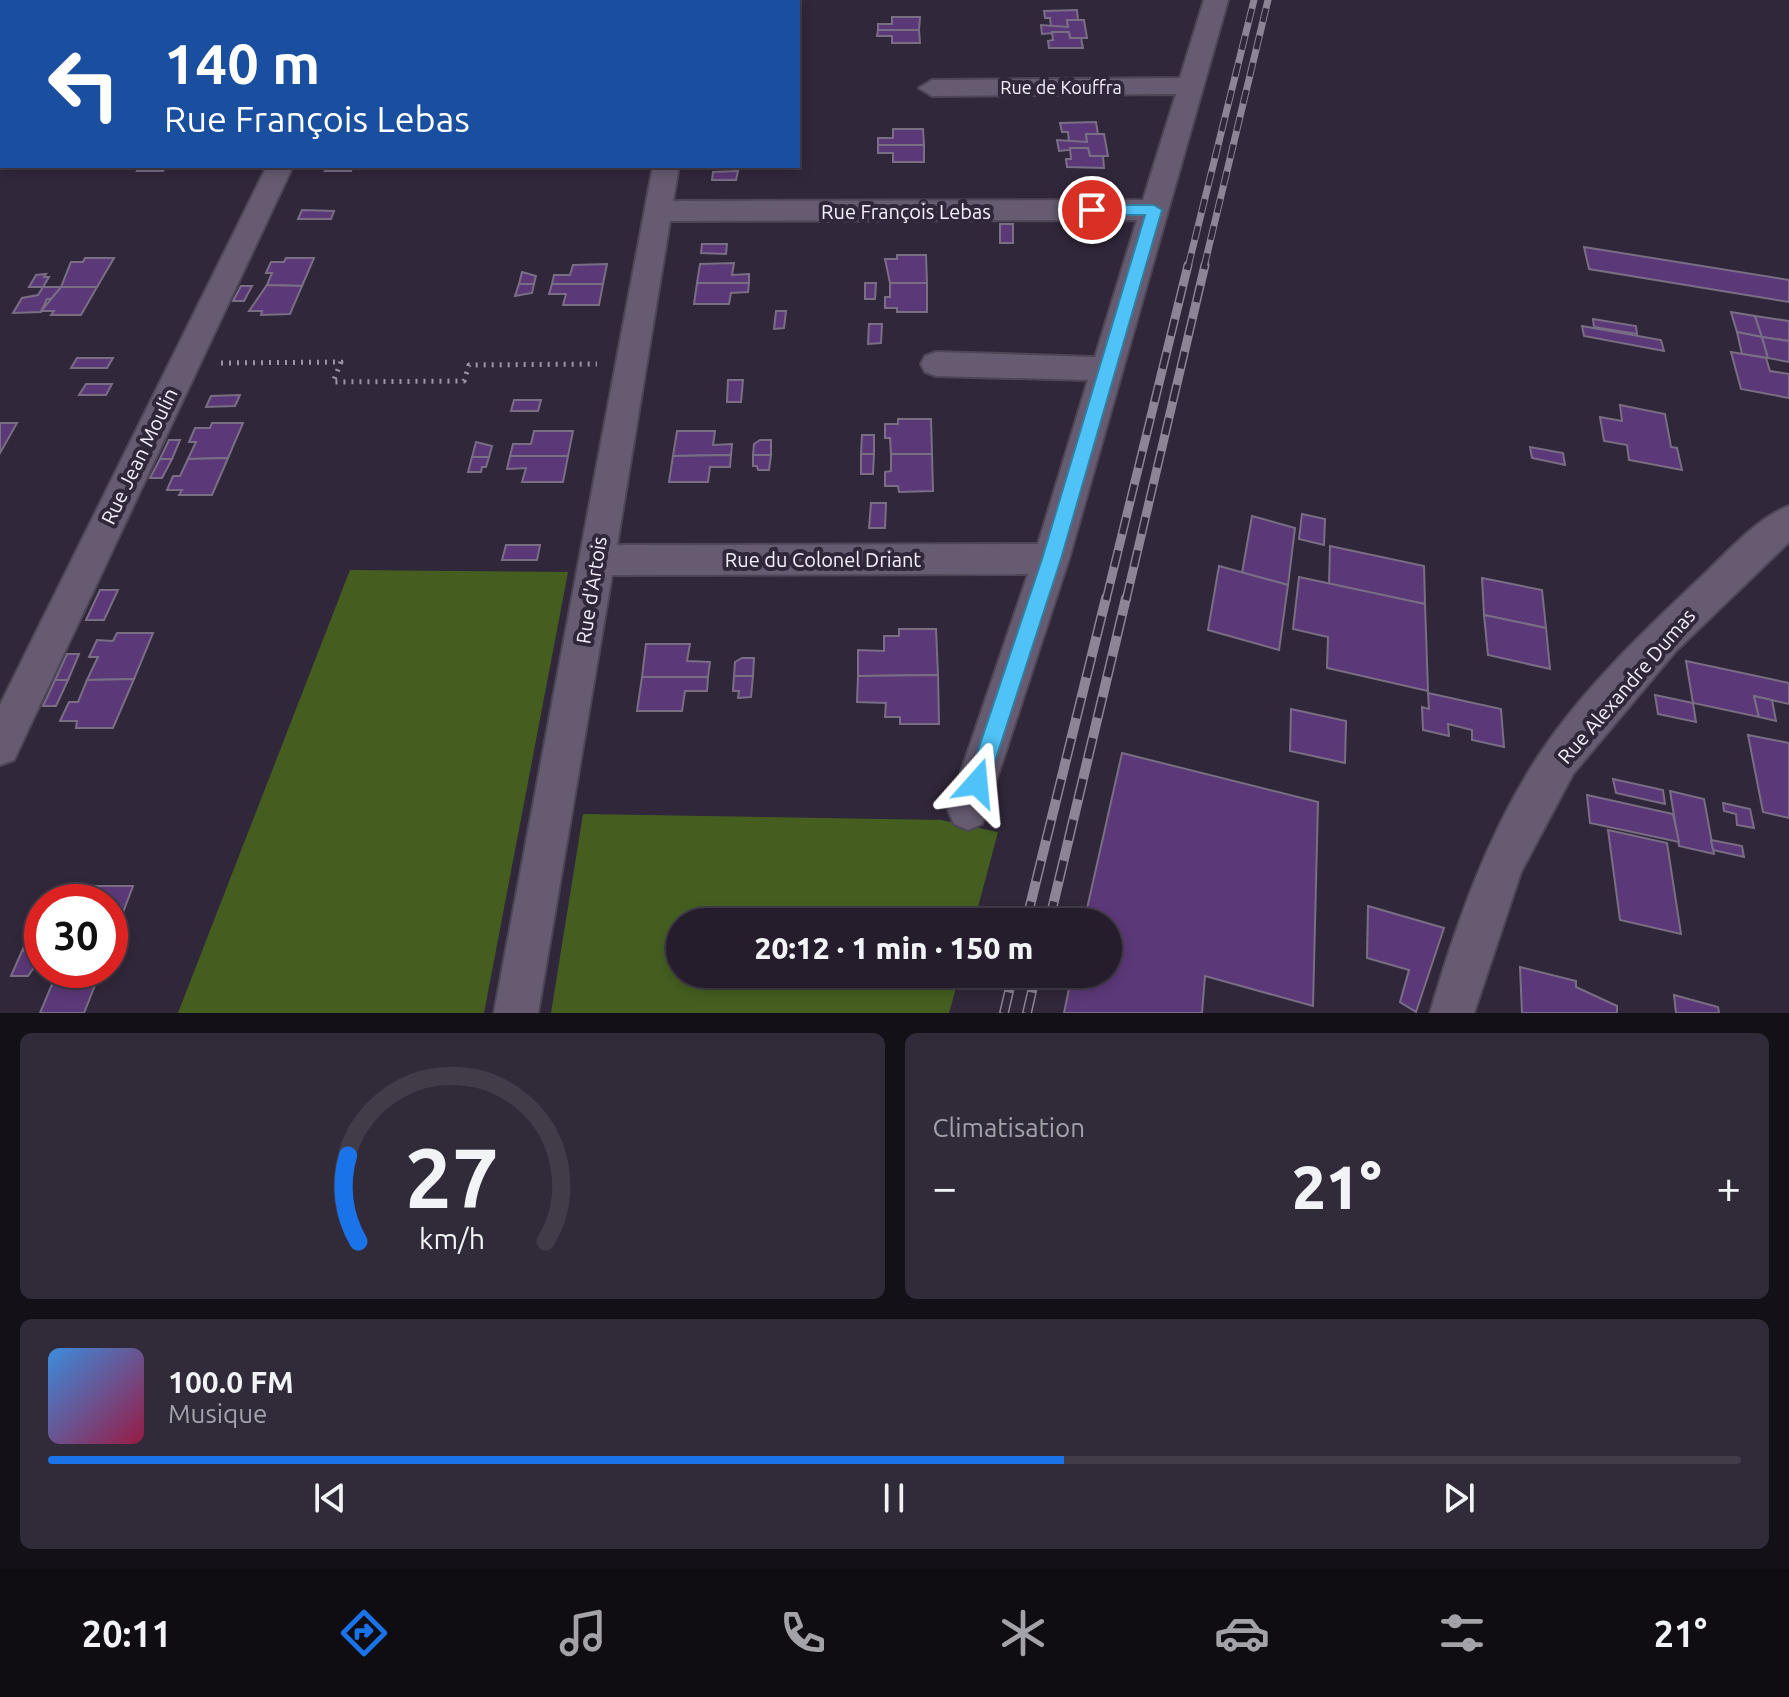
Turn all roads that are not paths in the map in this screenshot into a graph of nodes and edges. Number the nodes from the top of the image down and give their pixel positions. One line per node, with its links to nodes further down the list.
1 (1216, 0): 2 (street)
2 (1190, 86): 3 (street, Rue de Kouffra); 6 (street)
3 (932, 88)
4 (279, 168): 13 (street, Rue Jean Moulin)
5 (666, 168): 7 (street, Rue d'Artois)
6 (1154, 210): 7 (street, Rue François Lebas); 9 (street)
7 (658, 211): 12 (street, Rue d'Artois)
8 (936, 364): 9 (street)
9 (1107, 369): 11 (street)
10 (1789, 521): 16 (street, Rue Alexandre Dumas)
11 (1051, 559): 12 (street, Rue du Colonel Driant); 14 (street)
12 (595, 560): 15 (street, Rue d'Artois)
13 (0, 746)
14 (968, 810)
15 (516, 1013)
16 (1452, 1013)

